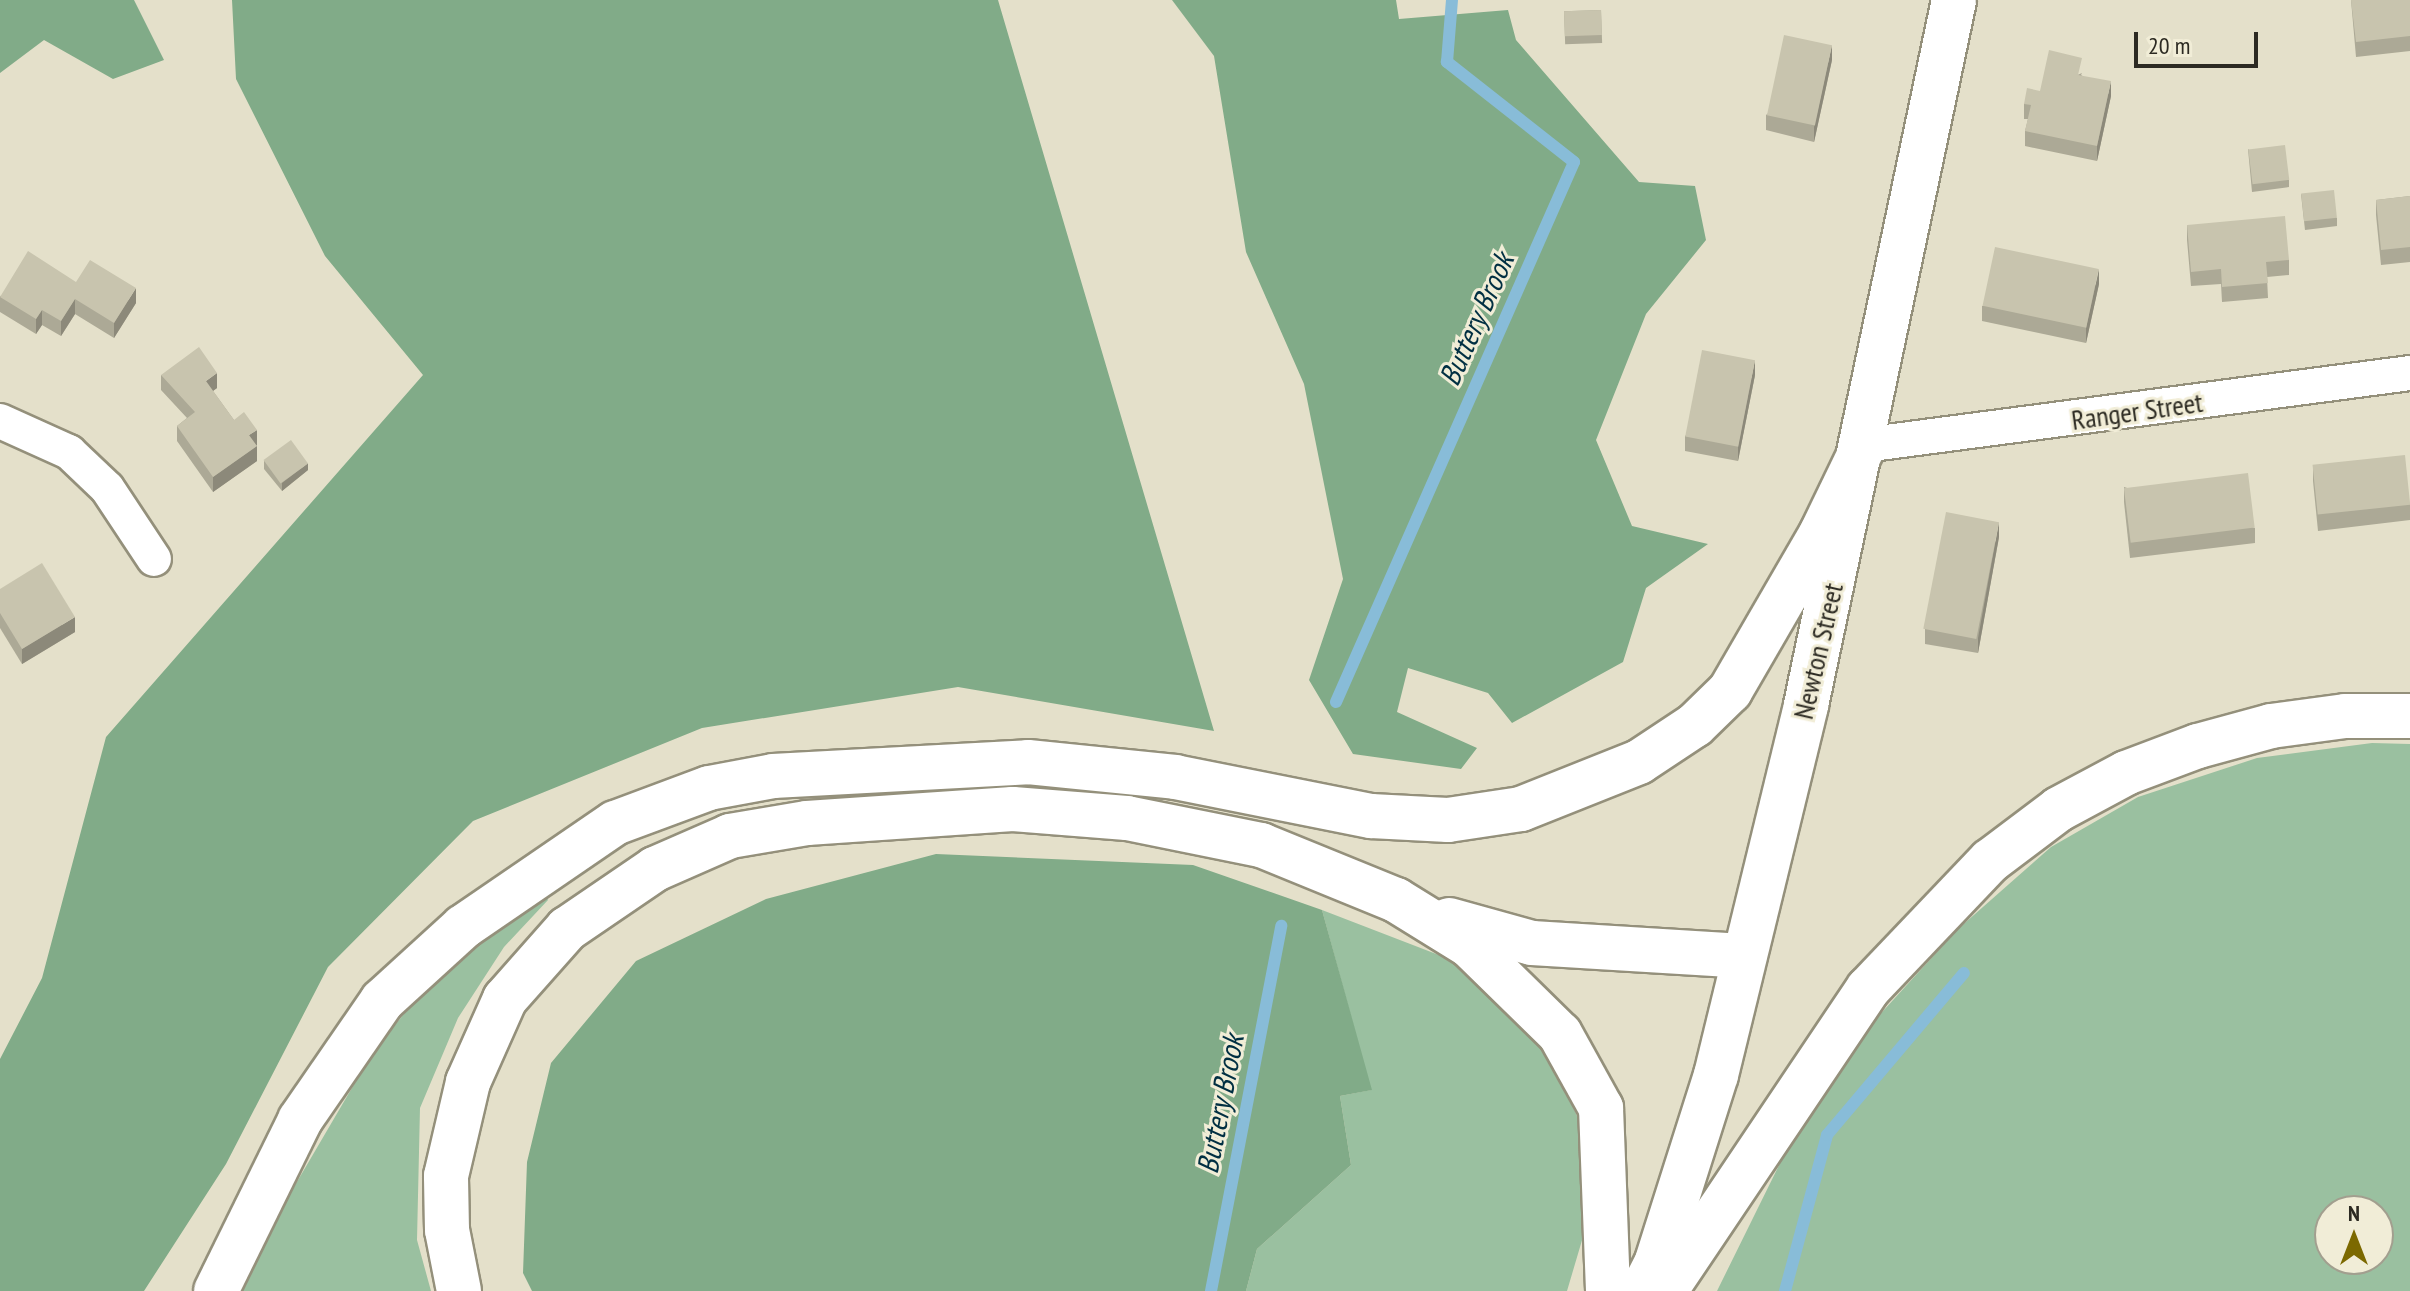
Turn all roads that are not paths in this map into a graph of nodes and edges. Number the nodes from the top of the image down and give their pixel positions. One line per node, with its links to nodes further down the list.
1 (1954, 0): 4 (main road, Newton Street)
2 (2410, 373): 4 (street, Ranger Street)
3 (0, 421): 5 (street)
4 (1864, 445): 8 (main road, Newton Street); 9 (main road)
5 (154, 559)
6 (2410, 716): 13 (main road)
7 (1423, 913): 8 (main road); 10 (main road); 11 (main road)
8 (1743, 956): 12 (main road, Newton Street)
9 (216, 1291)
10 (459, 1291)
11 (1608, 1291)
12 (1642, 1291)
13 (1665, 1291)

